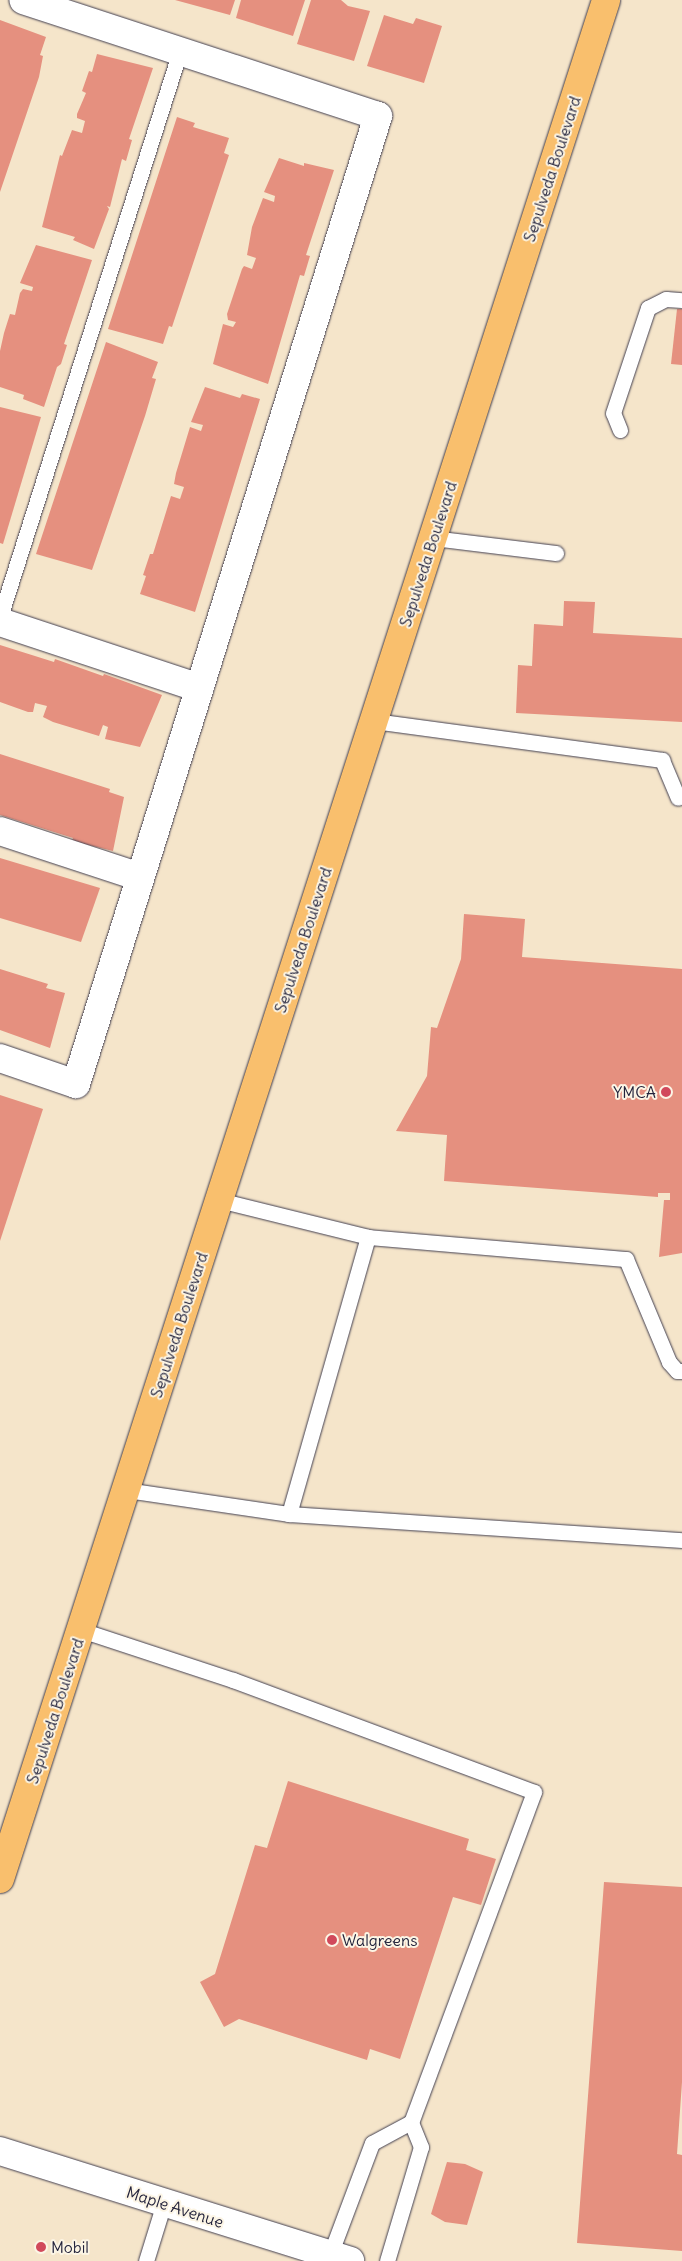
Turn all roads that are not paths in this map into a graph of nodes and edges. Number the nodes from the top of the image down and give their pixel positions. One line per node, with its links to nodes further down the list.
1 (24, 0): 3 (street)
2 (606, 0): 6 (main road, Sepulveda Boulevard)
3 (180, 51): 8 (lane); 10 (street)
4 (682, 300): 5 (lane)
5 (620, 430)
6 (433, 538): 7 (lane); 11 (main road, Sepulveda Boulevard)
7 (556, 553)
8 (0, 617)
9 (0, 622): 10 (street)
10 (200, 688): 14 (street)
11 (374, 721): 12 (lane); 16 (main road, Sepulveda Boulevard)
12 (678, 798)
13 (0, 832): 14 (street)
14 (140, 877): 15 (street)
15 (0, 1058)
16 (220, 1200): 17 (lane); 19 (main road, Sepulveda Boulevard)
17 (368, 1236): 18 (lane); 20 (lane)
18 (682, 1371)
19 (126, 1490): 20 (lane); 22 (main road, Sepulveda Boulevard)
20 (289, 1514): 21 (lane)
21 (682, 1540)
22 (81, 1630): 23 (main road, Sepulveda Boulevard); 24 (lane)
23 (0, 1879)
24 (411, 2122): 27 (lane); 29 (lane)
25 (0, 2151): 26 (street, Maple Avenue)
26 (164, 2204): 27 (street, Maple Avenue); 28 (lane)
27 (340, 2258)
28 (146, 2261)
29 (387, 2261)

